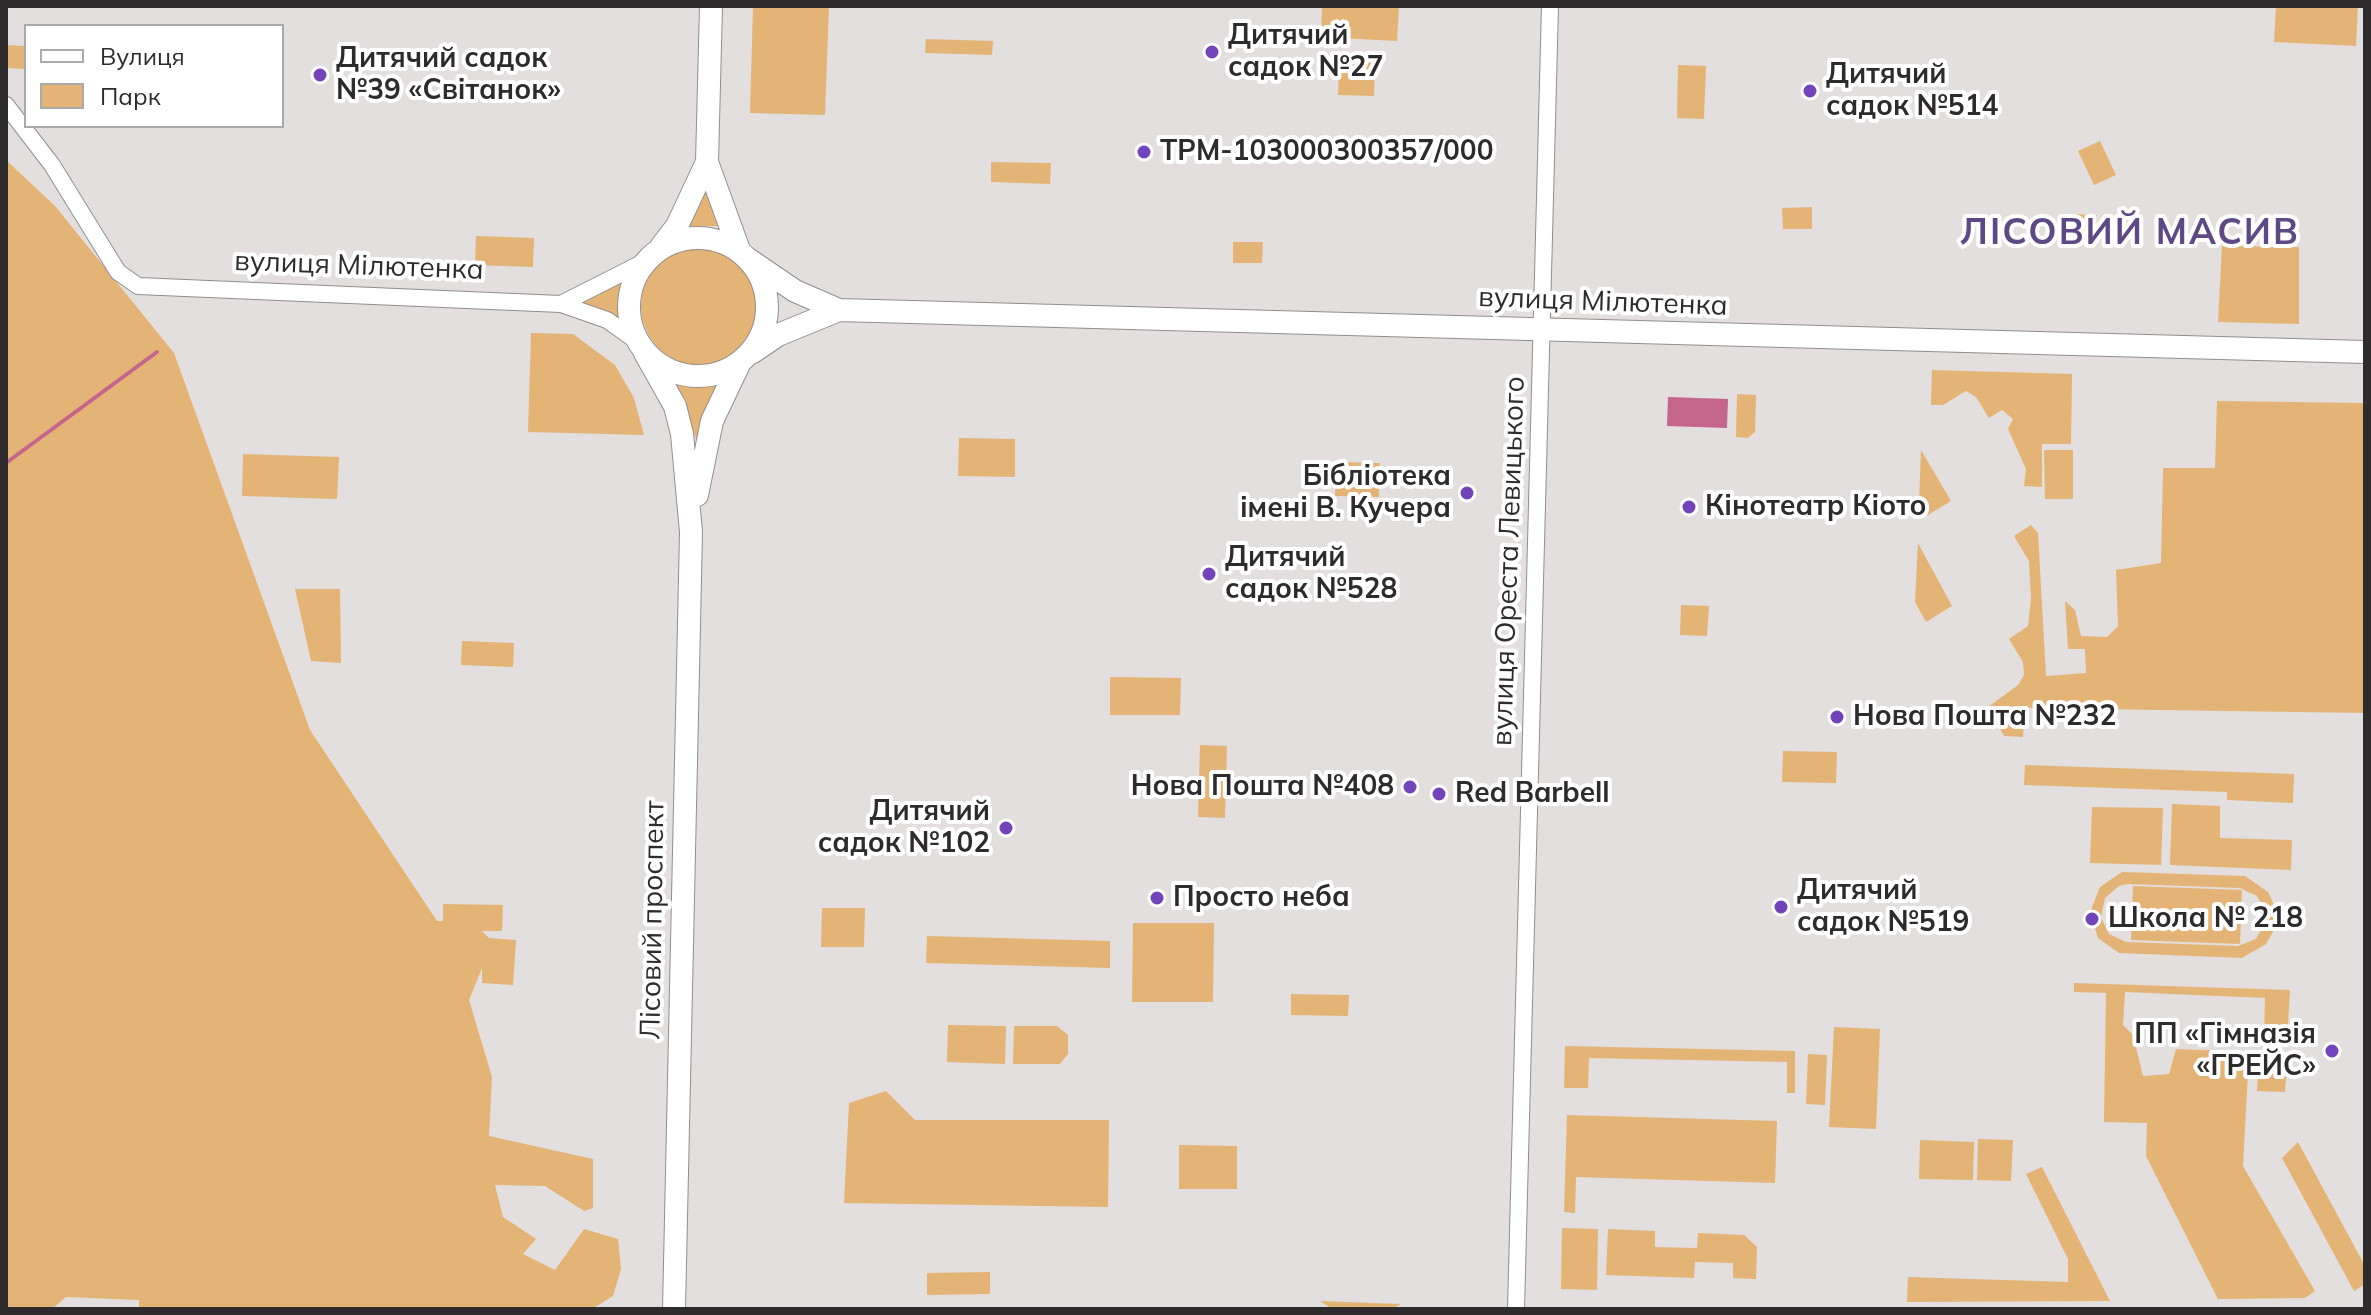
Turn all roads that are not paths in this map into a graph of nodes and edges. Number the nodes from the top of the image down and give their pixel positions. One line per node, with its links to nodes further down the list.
1 (711, 6): 4 (street)
2 (1550, 6): 9 (street, вулиця Ореста Левицького)
3 (6, 105): 7 (street, вулиця Мілютенка)
4 (707, 162): 5 (street); 6 (street)
5 (653, 254): 6 (street); 7 (street, вулиця Мілютенка); 10 (street)
6 (743, 254): 8 (street, вулиця Мілютенка); 12 (street)
7 (561, 304): 10 (street, вулиця Мілютенка)
8 (839, 310): 9 (street, вулиця Мілютенка); 12 (street, вулиця Мілютенка)
9 (1541, 330): 11 (street, вулиця Мілютенка); 15 (street, вулиця Ореста Левицького)
10 (641, 347): 12 (street); 13 (street, Лісовий проспект)
11 (2365, 352)
12 (743, 360): 13 (street, Лісовий проспект)
13 (691, 532): 14 (street, Лісовий проспект)
14 (674, 1309)
15 (1516, 1309)

